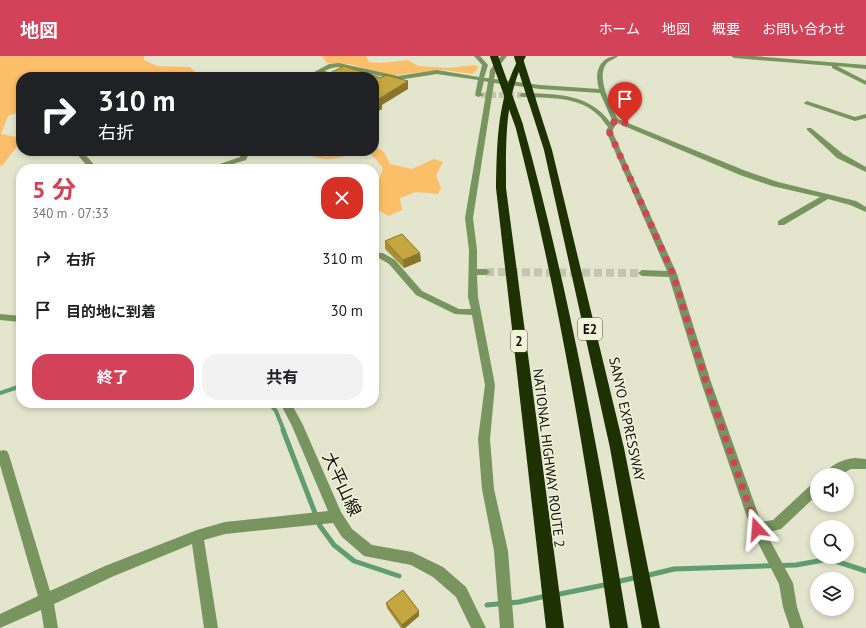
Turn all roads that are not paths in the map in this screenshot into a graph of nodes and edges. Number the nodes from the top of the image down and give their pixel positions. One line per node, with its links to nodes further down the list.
1 (477, 56): 15 (street)
2 (494, 56): 56 (highway, E2, bridge)
3 (504, 56): 15 (street)
4 (518, 56): 20 (highway, SANYO EXPRESSWAY / E2, bridge)
5 (523, 56): 16 (highway, NATIONAL HIGHWAY ROUTE 2 / 2)
6 (615, 56): 18 (street)
7 (734, 56): 9 (street)
8 (807, 56): 9 (street)
9 (819, 64): 10 (street)
10 (829, 64): 11 (street); 17 (street)
11 (866, 67)
12 (318, 72): 13 (street)
13 (373, 72)
14 (379, 73): 15 (street)
15 (486, 80): 16 (street); 19 (street); 34 (street)
16 (509, 83): 18 (street); 55 (highway, NATIONAL HIGHWAY ROUTE 2 / 2)
17 (866, 83)
18 (603, 91): 23 (street)
19 (481, 95)
20 (527, 97): 23 (street); 57 (highway, SANYO EXPRESSWAY / E2)
21 (807, 103): 22 (street)
22 (866, 116)
23 (613, 124): 30 (street); 37 (street)
24 (809, 129): 29 (street)
25 (82, 156): 27 (street)
26 (244, 156): 28 (street)
27 (90, 164)
28 (224, 164)
29 (866, 170)
30 (828, 196): 31 (street); 32 (street)
31 (866, 210)
32 (781, 223)
33 (379, 255): 38 (street)
34 (473, 272): 35 (street); 38 (street)
35 (486, 272)
36 (642, 273): 37 (street)
37 (673, 274): 47 (street)
38 (476, 312): 51 (street)
39 (0, 317): 40 (street)
40 (16, 319)
41 (287, 408): 46 (street, 大平山線)
42 (3, 455): 49 (street)
43 (866, 464): 44 (street)
44 (840, 468)
45 (810, 493): 47 (street)
46 (330, 517): 48 (street); 54 (street, 大平山線)
47 (757, 529): 58 (street)
48 (197, 536): 49 (street); 53 (street)
49 (46, 600): 50 (street); 52 (street)
50 (0, 621)
51 (507, 624)
52 (51, 628)
53 (211, 628)
54 (478, 628)
55 (555, 628)
56 (619, 628)
57 (651, 628)
58 (797, 628)

